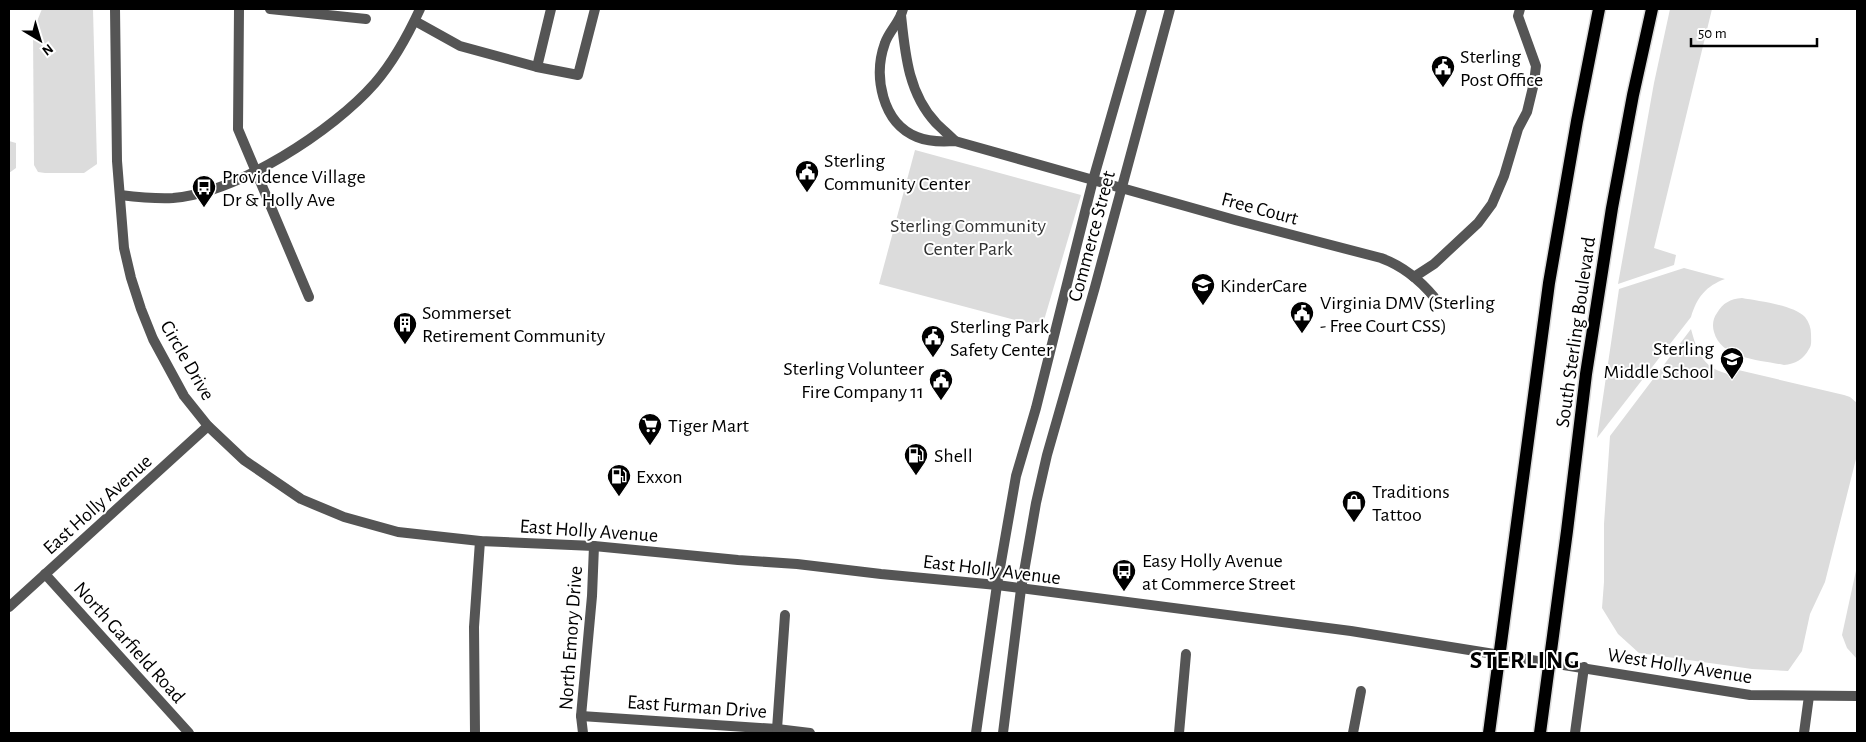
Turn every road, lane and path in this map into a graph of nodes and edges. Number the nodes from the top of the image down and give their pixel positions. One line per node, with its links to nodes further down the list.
1 (115, 9): 20 (street, Circle Drive)
2 (239, 9): 17 (street)
3 (270, 9): 13 (street)
4 (420, 9): 14 (street)
5 (551, 9): 15 (street)
6 (595, 9): 15 (street)
7 (1142, 9): 18 (street, Commerce Street)
8 (1170, 9): 19 (street, Commerce Street)
9 (1600, 9): 33 (main road, South Sterling Boulevard)
10 (1652, 9): 34 (main road, South Sterling Boulevard)
11 (902, 12): 16 (street); 16 (street)
12 (1519, 12): 21 (street)
13 (366, 19)
14 (415, 21): 15 (street); 17 (street)
15 (537, 67)
16 (955, 141): 18 (street, Free Court)
17 (256, 172): 20 (street); 22 (street)
18 (1093, 180): 19 (street, Free Court); 28 (street, Commerce Street)
19 (1122, 188): 21 (street, Free Court); 29 (street, Commerce Street)
20 (120, 195): 24 (street, Circle Drive)
21 (1414, 277): 23 (street, Free Court)
22 (309, 297)
23 (1434, 297)
24 (208, 426): 25 (street, Circle Drive); 27 (street, East Holly Avenue)
25 (480, 541): 26 (street, East Holly Avenue); 42 (street)
26 (594, 546): 28 (street, East Holly Avenue); 39 (street, North Emory Drive)
27 (45, 574): 30 (street, East Holly Avenue); 41 (street, North Garfield Road)
28 (997, 585): 29 (street, East Holly Avenue); 45 (street, Commerce Street)
29 (1021, 589): 33 (street, East Holly Avenue); 46 (street, Commerce Street)
30 (9, 607)
31 (785, 615): 40 (street)
32 (1186, 654): 47 (street)
33 (1499, 655): 34 (street, West Holly Avenue); 49 (main road, South Sterling Boulevard)
34 (1548, 663): 35 (street, West Holly Avenue); 50 (main road, South Sterling Boulevard)
35 (1584, 667): 37 (street, West Holly Avenue); 51 (street)
36 (1361, 691): 48 (street)
37 (1809, 696): 38 (street, West Holly Avenue); 52 (street)
38 (1857, 696)
39 (581, 716): 40 (street, East Furman Drive); 43 (street, North Emory Drive)
40 (777, 729): 44 (street, East Furman Drive)
41 (189, 733)
42 (475, 733)
43 (583, 733)
44 (810, 733)
45 (976, 733)
46 (1004, 733)
47 (1180, 733)
48 (1354, 733)
49 (1489, 733)
50 (1540, 733)
51 (1575, 733)
52 (1804, 733)

